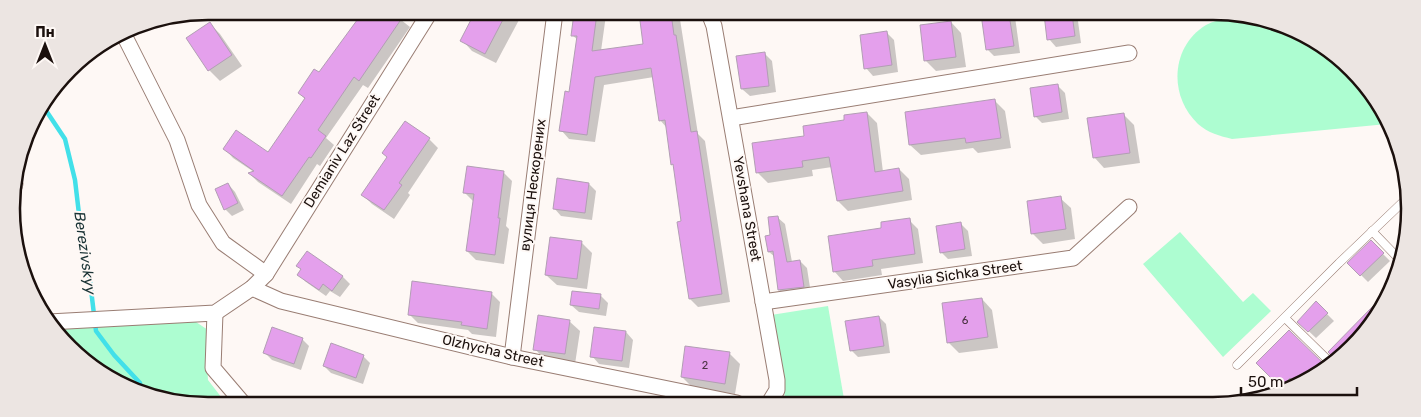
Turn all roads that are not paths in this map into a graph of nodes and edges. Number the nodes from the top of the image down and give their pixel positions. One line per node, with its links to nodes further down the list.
1 (425, 20): 11 (street, Demianiv Laz Street)
2 (554, 20): 17 (street, вулиця Нескорених)
3 (712, 20): 6 (street, Yevshana Street)
4 (126, 39): 11 (street)
5 (1129, 53): 6 (street)
6 (731, 118): 13 (street, Yevshana Street)
7 (1401, 204): 9 (lane)
8 (1129, 207): 13 (street, Vasylia Sichka Street)
9 (1372, 231): 10 (lane); 15 (lane)
10 (1395, 255)
11 (266, 274): 12 (street, Demianiv Laz Street)
12 (252, 288): 14 (street, Demianiv Laz Street); 17 (street, Olzhycha Street)
13 (763, 302): 22 (street, Yevshana Street)
14 (215, 313): 16 (street); 20 (street)
15 (1284, 318): 18 (lane); 19 (lane)
16 (58, 322)
17 (512, 357): 21 (street, Olzhycha Street)
18 (1326, 358)
19 (1237, 366)
20 (238, 397)
21 (708, 397)
22 (773, 397)

